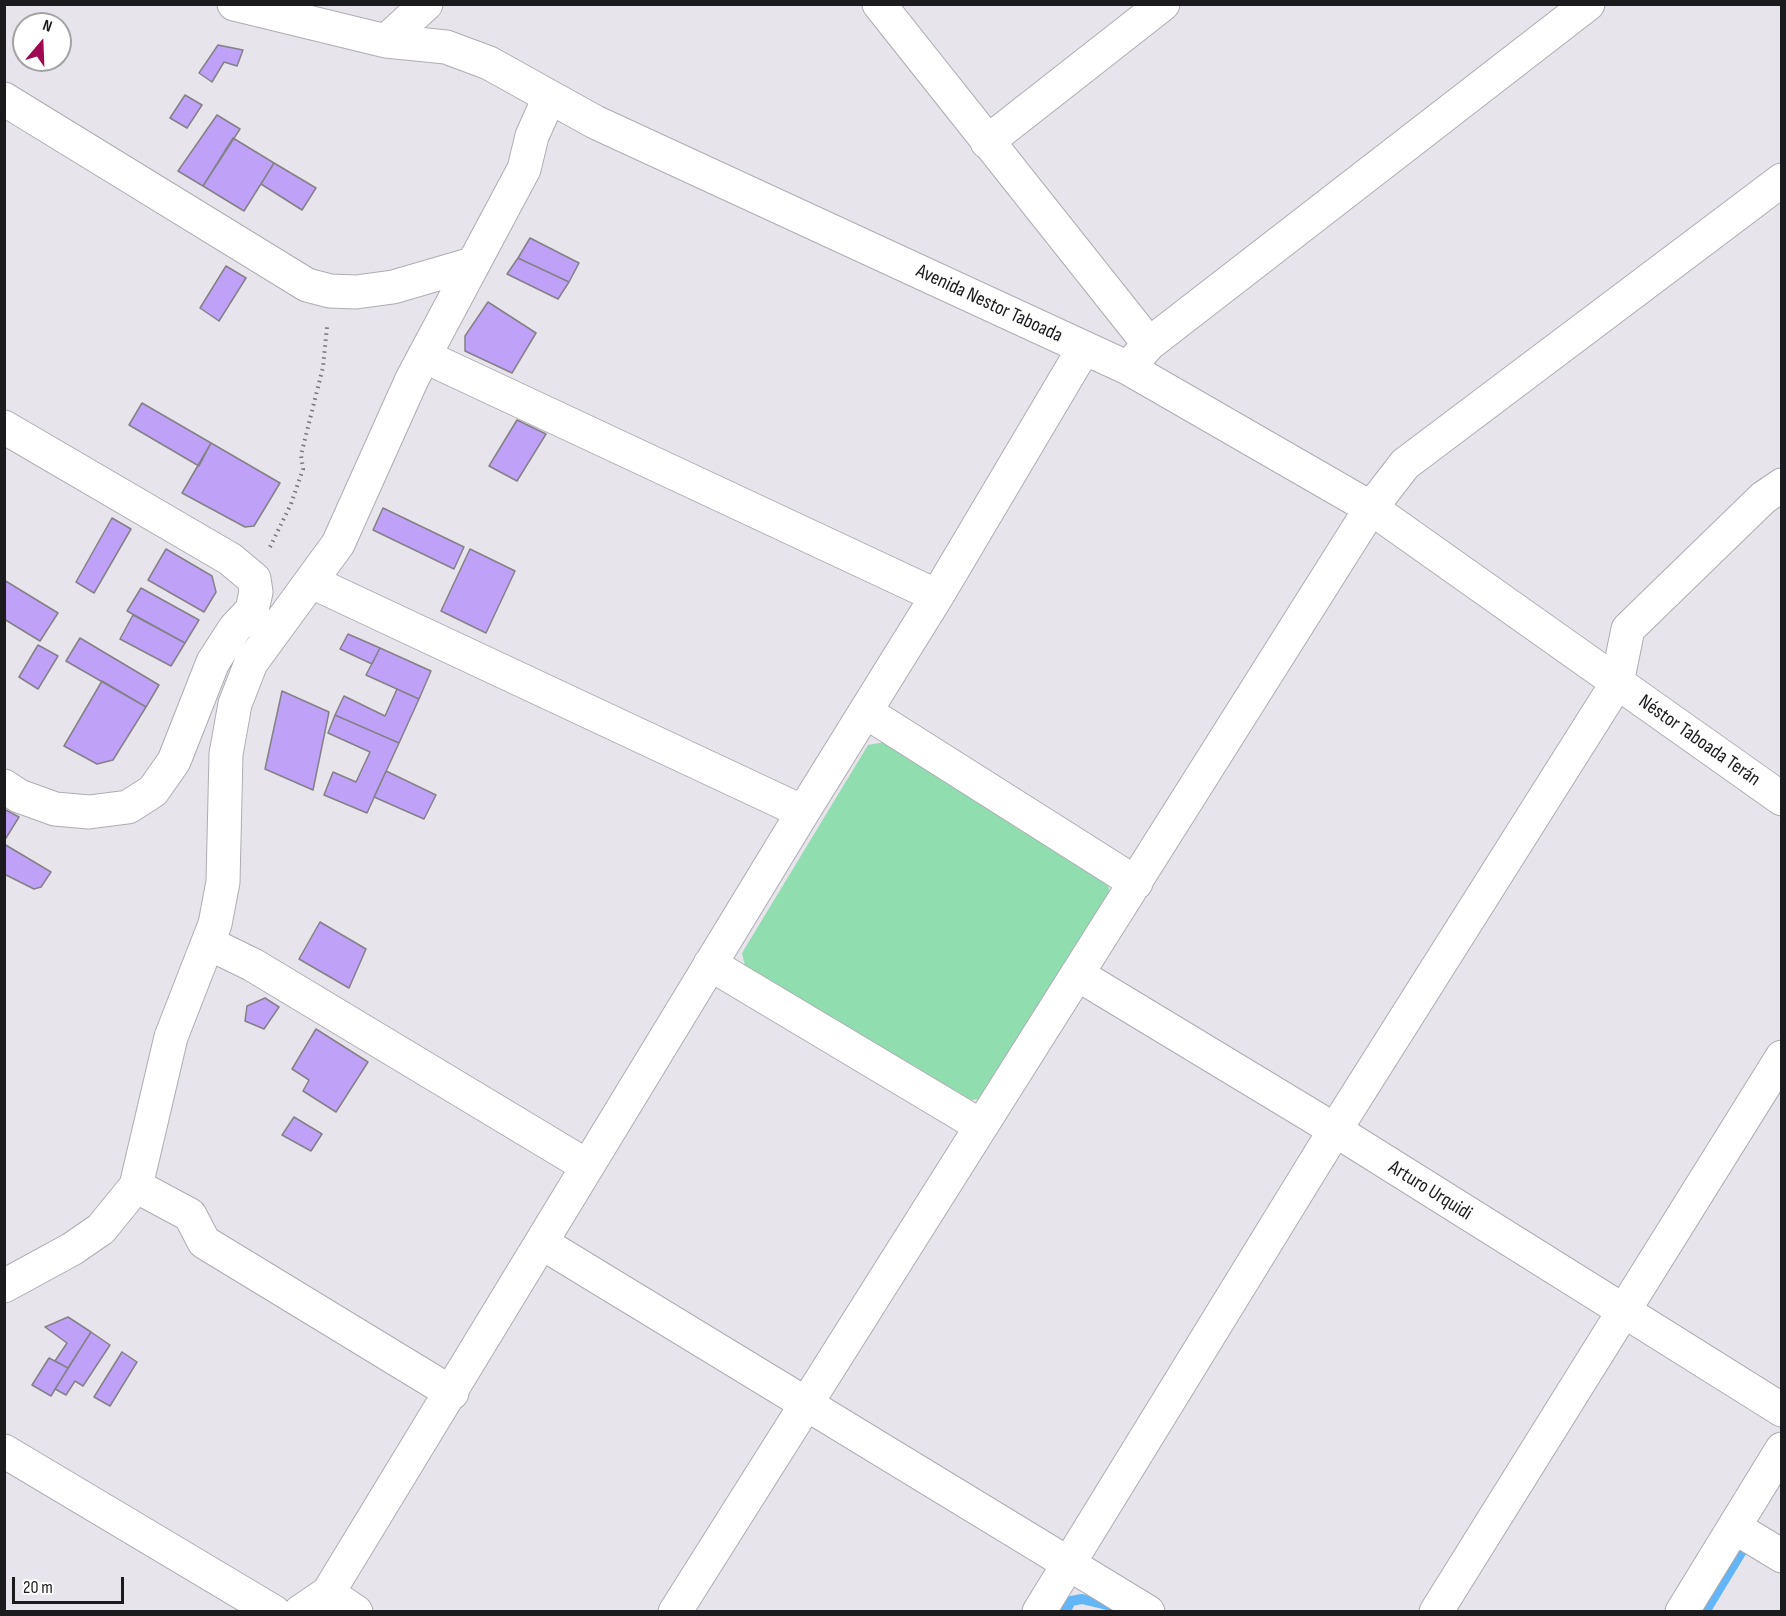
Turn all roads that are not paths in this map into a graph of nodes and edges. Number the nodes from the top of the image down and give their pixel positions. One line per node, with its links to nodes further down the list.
1 (234, 4): 6 (street, Avenida Nestor Taboada)
2 (426, 4): 6 (street)
3 (879, 4): 9 (street)
4 (1163, 4): 9 (street)
5 (1588, 4): 12 (street)
6 (386, 41): 7 (street, Avenida Nestor Taboada)
7 (549, 98): 11 (street); 13 (street, Avenida Nestor Taboada)
8 (4, 99): 11 (street)
9 (987, 142): 12 (street)
10 (1782, 180): 18 (street)
11 (472, 264): 14 (street)
12 (1149, 344): 15 (street)
13 (1084, 348): 15 (street, Avenida Nestor Taboada); 20 (street)
14 (424, 356): 19 (street); 20 (street)
15 (1128, 368): 18 (street, Avenida Nestor Taboada)
16 (4, 427): 23 (street)
17 (1782, 485): 21 (street)
18 (1371, 508): 21 (street, Néstor Taboada Terán); 26 (street)
19 (312, 582): 25 (street); 27 (street)
20 (937, 596): 22 (street)
21 (1617, 683): 24 (street, Néstor Taboada Terán); 32 (street)
22 (866, 712): 25 (street); 26 (street)
23 (4, 786)
24 (1782, 799)
25 (802, 812): 28 (street)
26 (1136, 884): 29 (street)
27 (208, 943): 33 (street); 34 (street)
28 (710, 964): 31 (street); 33 (street)
29 (1077, 974): 31 (street); 32 (street, Arturo Urquidi)
30 (1782, 1057): 37 (street)
31 (981, 1126): 39 (street)
32 (1335, 1130): 37 (street, Arturo Urquidi); 45 (street)
33 (587, 1166): 35 (street)
34 (136, 1186): 36 (street); 38 (street)
35 (542, 1243): 38 (street); 39 (street)
36 (4, 1286)
37 (1623, 1312): 40 (street, Arturo Urquidi); 53 (street)
38 (452, 1393): 46 (street)
39 (806, 1404): 45 (street); 50 (street)
40 (1782, 1410)
41 (1782, 1449): 43 (street)
42 (4, 1451): 47 (street)
43 (1734, 1527): 44 (street); 54 (street)
44 (1782, 1556)
45 (1070, 1562): 51 (street); 52 (street)
46 (328, 1593): 48 (street); 49 (street)
47 (274, 1611)
48 (300, 1611)
49 (356, 1611)
50 (675, 1611)
51 (1039, 1611)
52 (1148, 1611)
53 (1436, 1611)
54 (1682, 1611)

